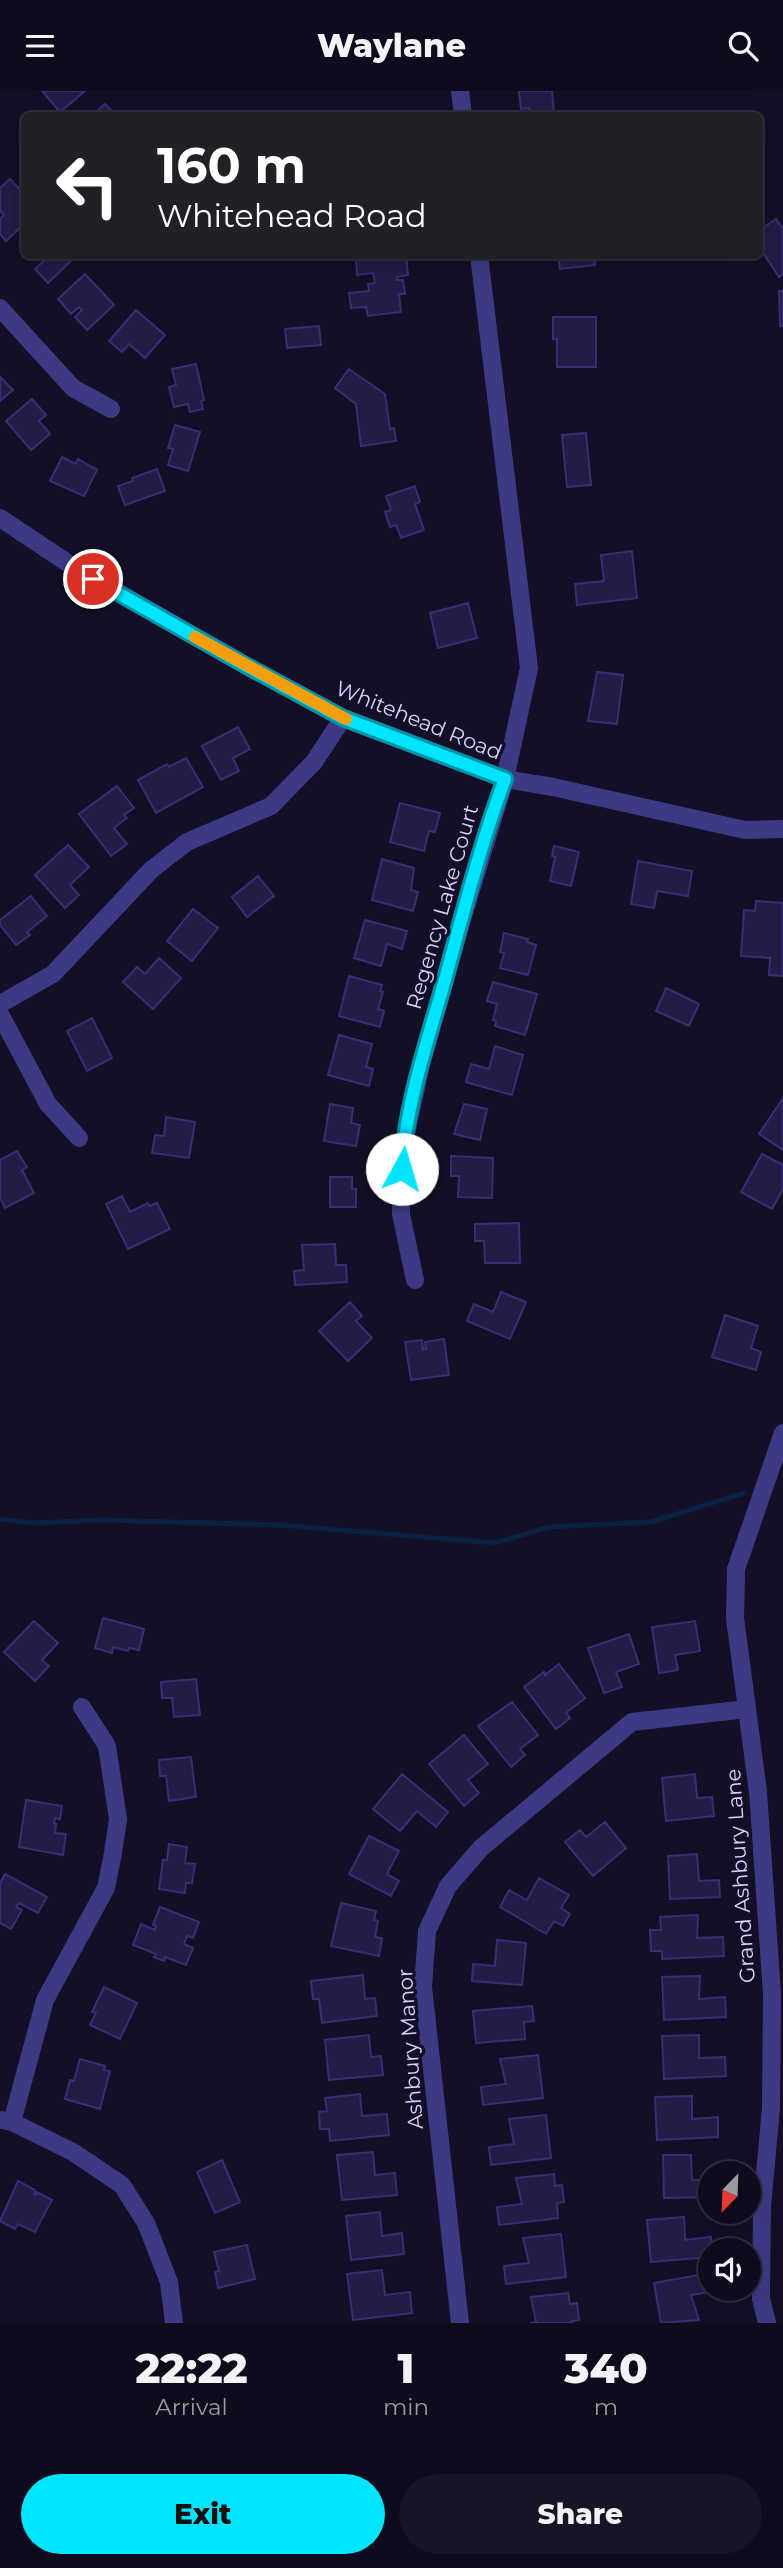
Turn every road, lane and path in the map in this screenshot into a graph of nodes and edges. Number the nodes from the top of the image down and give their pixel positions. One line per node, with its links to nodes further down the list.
1 (460, 91): 2 (street)
2 (463, 112)
3 (480, 259): 8 (street, Regency Lake Court)
4 (0, 308): 5 (street)
5 (111, 409)
6 (0, 518): 7 (street, Whitehead Road)
7 (343, 718): 8 (street, Whitehead Road); 10 (street)
8 (505, 779): 9 (street, Whitehead Road); 13 (street, Regency Lake Court)
9 (783, 829)
10 (0, 1004)
11 (0, 1014): 12 (street)
12 (79, 1137)
13 (415, 1280)
14 (783, 1433): 16 (street, Grand Ashbury Lane)
15 (82, 1707): 17 (street)
16 (747, 1709): 19 (street, Ashbury Manor); 20 (street, Grand Ashbury Lane)
17 (6, 2121): 18 (street)
18 (174, 2323)
19 (460, 2323)
20 (768, 2323)

